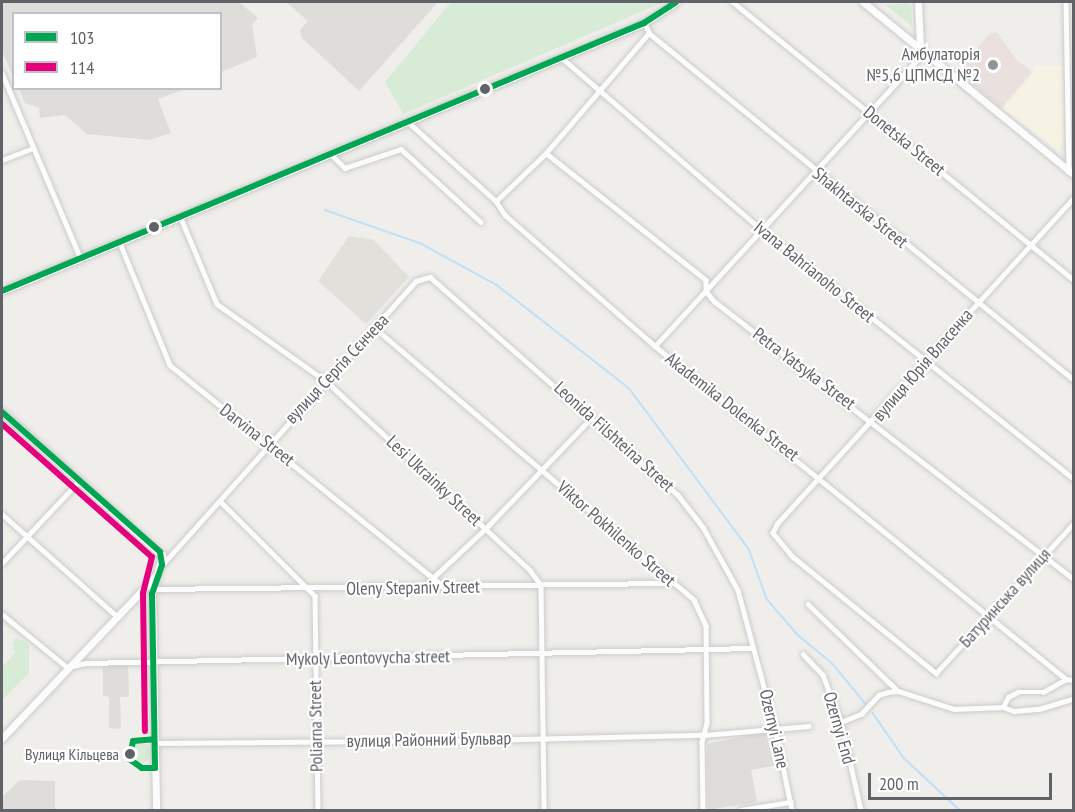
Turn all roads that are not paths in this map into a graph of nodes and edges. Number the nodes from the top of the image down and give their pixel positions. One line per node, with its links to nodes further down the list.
1 (676, 2): 6 (main road)
2 (734, 2): 13 (street, Donetska Street)
3 (863, 2): 8 (main road)
4 (918, 2): 8 (main road)
5 (1066, 2): 10 (street)
6 (644, 23): 7 (street); 9 (main road)
7 (649, 33): 12 (street); 19 (street, Shakhtarska Street)
8 (922, 49): 13 (street); 20 (main road)
9 (562, 58): 12 (street, Ivana Bahrianoho Street); 14 (main road)
10 (1072, 70): 20 (street)
11 (2, 73): 15 (street)
12 (599, 91): 16 (street); 25 (street, Ivana Bahrianoho Street)
13 (869, 112): 19 (street); 27 (street, Donetska Street)
14 (408, 122): 17 (main road); 22 (street, Akademika Dolenka Street)
15 (33, 148): 18 (street); 28 (street)
16 (546, 153): 22 (street); 32 (street, Petra Yatsyka Street)
17 (331, 154): 23 (main road); 24 (street)
18 (2, 160)
19 (814, 171): 25 (street); 33 (street, Shakhtarska Street)
20 (1071, 173)
21 (1074, 198): 27 (street, вулиця Юрія Власенка)
22 (496, 201): 35 (street, Akademika Dolenka Street)
23 (180, 218): 26 (main road); 38 (street, Lesi Ukrainky Street)
24 (481, 222)
25 (761, 229): 32 (street); 36 (street, Ivana Bahrianoho Street)
26 (120, 243): 28 (main road); 42 (street, Darvina Street)
27 (1032, 246): 29 (street, Donetska Street); 33 (street, вулиця Юрія Власенка)
28 (81, 259): 31 (main road)
29 (1074, 280)
30 (416, 281): 34 (street, вулиця Сергія Сєнчева); 40 (street, Leonida Filshteina Street)
31 (2, 291)
32 (706, 291): 35 (street); 41 (street, Petra Yatsyka Street)
33 (977, 303): 36 (street, вулиця Юрія Власенка); 37 (street, Shakhtarska Street)
34 (376, 329): 38 (street, вулиця Сергія Сєнчева); 43 (street, Viktor Pokhilenko Street)
35 (655, 346): 44 (street, Akademika Dolenka Street)
36 (926, 364): 41 (street, вулиця Юрія Власенка); 45 (street, Ivana Bahrianoho Street)
37 (1074, 380)
38 (327, 382): 42 (street, вулиця Сергія Сєнчева); 50 (street, Lesi Ukrainky Street)
39 (2, 415): 46 (main road)
40 (592, 417): 43 (street); 68 (street, Leonida Filshteina Street)
41 (873, 422): 44 (street, вулиця Юрія Власенка); 52 (street, Petra Yatsyka Street)
42 (270, 444): 47 (street, вулиця Сергія Сєнчева); 57 (street, Darvina Street)
43 (541, 470): 50 (street); 58 (street, Viktor Pokhilenko Street)
44 (821, 478): 66 (street, Akademika Dolenka Street); 75 (street, вулиця Юрія Власенка)
45 (1074, 479)
46 (79, 481): 51 (street); 54 (main road)
47 (221, 502): 54 (street, вулиця Сергія Сєнчева); 63 (street)
48 (2, 514): 51 (street)
49 (1074, 523): 52 (street, Батуринська вулиця)
50 (486, 528): 57 (street); 59 (street, Lesi Ukrainky Street)
51 (27, 536): 53 (street); 67 (street)
52 (1045, 556): 56 (street, Petra Yatsyka Street); 66 (street, Батуринська вулиця)
53 (2, 563)
54 (162, 565): 55 (main road)
55 (157, 574): 62 (main road); 67 (main road)
56 (1074, 579)
57 (433, 580): 60 (street); 61 (street, Darvina Street)
58 (673, 584): 59 (street, Oleny Stepaniv Street); 69 (street, Viktor Pokhilenko Street)
59 (540, 585): 61 (street, Oleny Stepaniv Street); 70 (street)
60 (421, 588): 61 (street, Oleny Stepaniv Street); 63 (street, Oleny Stepaniv Street)
61 (445, 588)
62 (152, 589): 63 (street, Oleny Stepaniv Street); 73 (main road)
63 (309, 590): 72 (street, Poliarna Street)
64 (808, 604): 78 (street)
65 (2, 614): 74 (street)
66 (991, 615): 75 (street, Батуринська вулиця); 76 (street, Akademika Dolenka Street)
67 (117, 616): 74 (main road)
68 (753, 648): 69 (street, Mykoly Leontovycha street); 83 (street, Ozernyi Lane)
69 (706, 650): 70 (street, Mykoly Leontovycha street); 84 (street, Viktor Pokhilenko Street)
70 (543, 654): 72 (street, Mykoly Leontovycha street); 85 (street)
71 (803, 654): 81 (street, Ozernyi End)
72 (315, 659): 73 (street, Mykoly Leontovycha street); 87 (street, Poliarna Street)
73 (153, 662): 74 (street, Mykoly Leontovycha street); 88 (main road)
74 (67, 667): 86 (main road)
75 (936, 673)
76 (1066, 680): 77 (street); 80 (street)
77 (1074, 680)
78 (898, 691): 80 (street); 81 (street)
79 (1074, 698): 80 (street)
80 (1003, 707)
81 (841, 722): 96 (street, Ozernyi End)
82 (809, 726): 83 (street, вулиця Районний Бульвар)
83 (775, 728): 84 (street, вулиця Районний Бульвар); 89 (street, Ozernyi Lane)
84 (704, 735): 85 (street, вулиця Районний Бульвар); 93 (street, Viktor Pokhilenko Street)
85 (544, 737): 87 (street, вулиця Районний Бульвар); 92 (street)
86 (2, 738)
87 (316, 741): 88 (street, вулиця Районний Бульвар); 91 (street, Poliarna Street)
88 (154, 742): 90 (main road)
89 (790, 802): 94 (street); 95 (street, Ozernyi Lane)
90 (156, 810)
91 (318, 810)
92 (544, 810)
93 (703, 810)
94 (740, 810)
95 (792, 810)
96 (861, 810)

